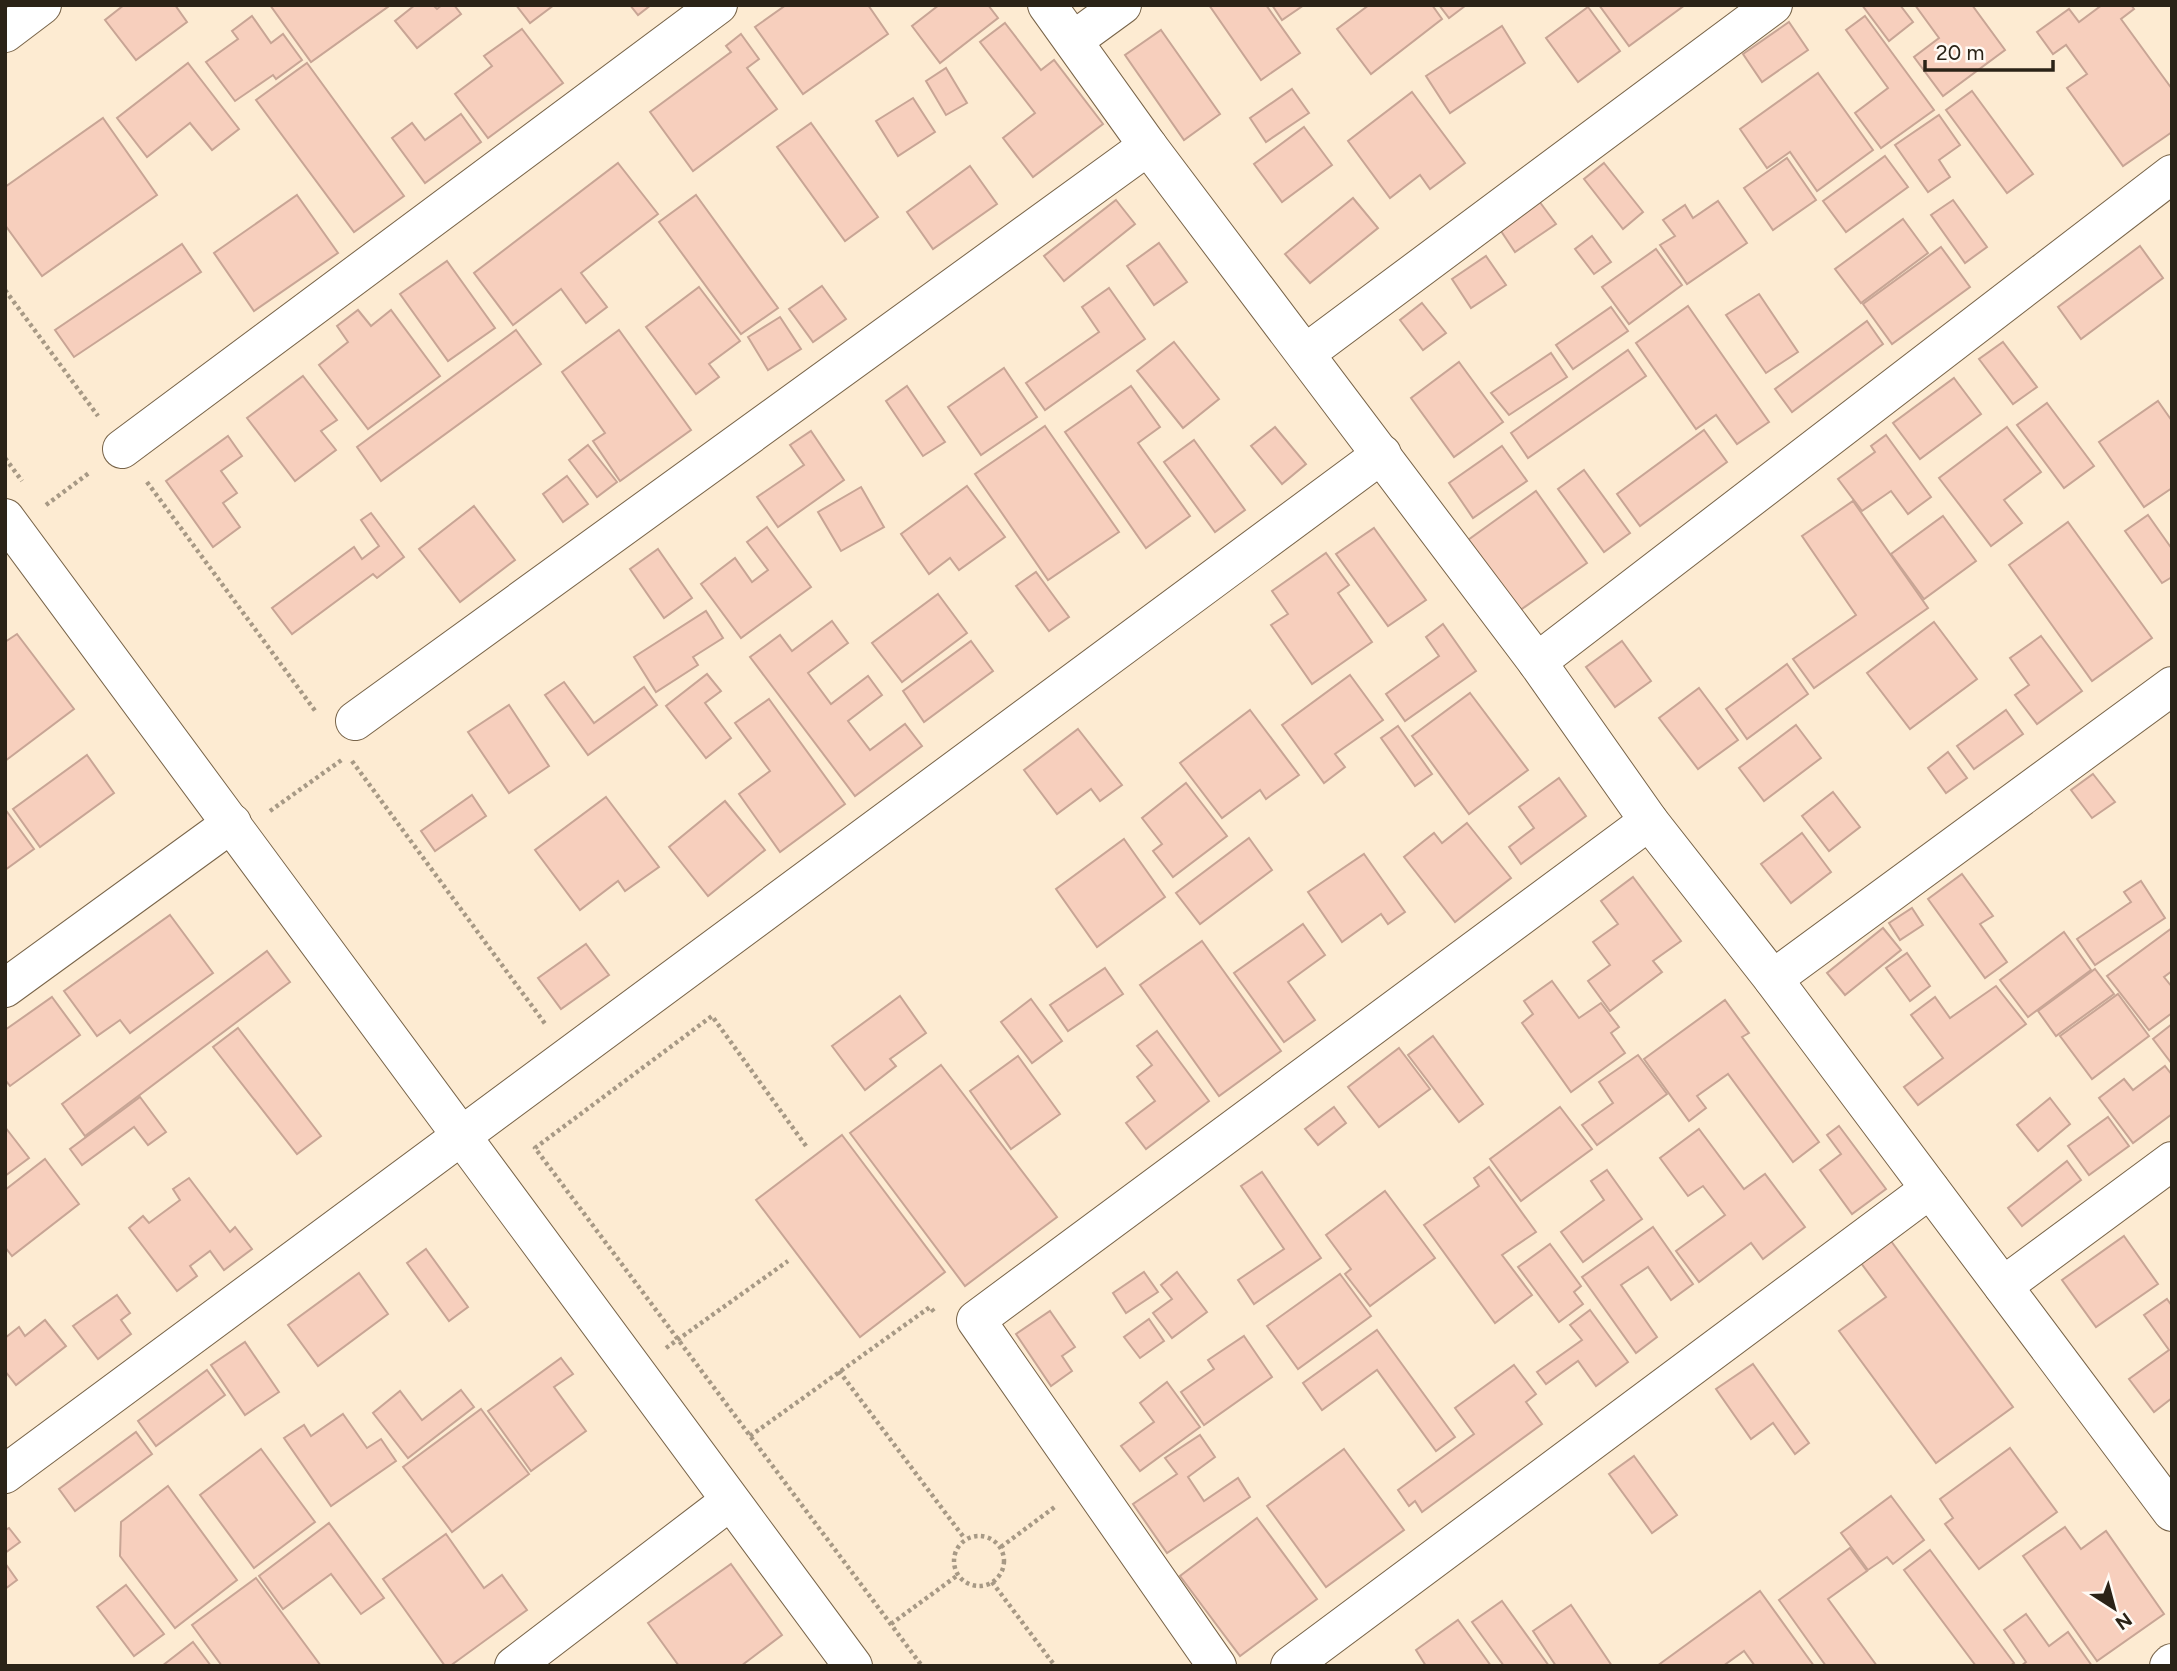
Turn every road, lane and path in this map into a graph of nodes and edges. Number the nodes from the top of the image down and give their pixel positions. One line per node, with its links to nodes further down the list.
1 (42, 5): 6 (street)
2 (718, 5): 12 (street)
3 (1048, 5): 7 (street)
4 (1122, 5): 7 (street)
5 (1773, 5): 11 (street)
6 (5, 33)
7 (1074, 40): 8 (street)
8 (1148, 146): 11 (street); 17 (street)
9 (2172, 174): 15 (street)
10 (5, 290): 12 (path)
11 (1306, 353): 13 (street)
12 (122, 449): 14 (path); 17 (path)
13 (1382, 454): 15 (street); 24 (street)
14 (16, 523): 20 (street)
15 (1537, 662): 19 (street)
16 (2172, 686): 21 (street)
17 (339, 722)
18 (270, 812): 23 (path)
19 (1649, 821): 21 (street); 48 (street)
20 (232, 823): 22 (street); 24 (street)
21 (1773, 979): 27 (street)
22 (5, 988)
23 (549, 1029)
24 (462, 1137): 32 (street); 35 (street)
25 (807, 1146): 31 (path)
26 (2172, 1161): 29 (street)
27 (1930, 1189): 29 (street); 49 (street)
28 (788, 1261): 31 (path)
29 (2003, 1286): 38 (street)
30 (930, 1307): 33 (path)
31 (678, 1340): 32 (path); 34 (path)
32 (635, 1371): 36 (street)
33 (839, 1371): 34 (path); 39 (path)
34 (750, 1436): 43 (path)
35 (5, 1474)
36 (730, 1501): 44 (street); 45 (street)
37 (1057, 1505): 40 (path)
38 (2172, 1512)
39 (965, 1539): 40 (path); 41 (path)
40 (1000, 1547): 42 (path)
41 (958, 1575): 42 (path); 43 (path)
42 (992, 1582): 47 (path)
43 (891, 1624): 46 (path)
44 (514, 1666)
45 (853, 1666)
46 (922, 1666)
47 (1055, 1666)
48 (1217, 1666)
49 (1290, 1666)

